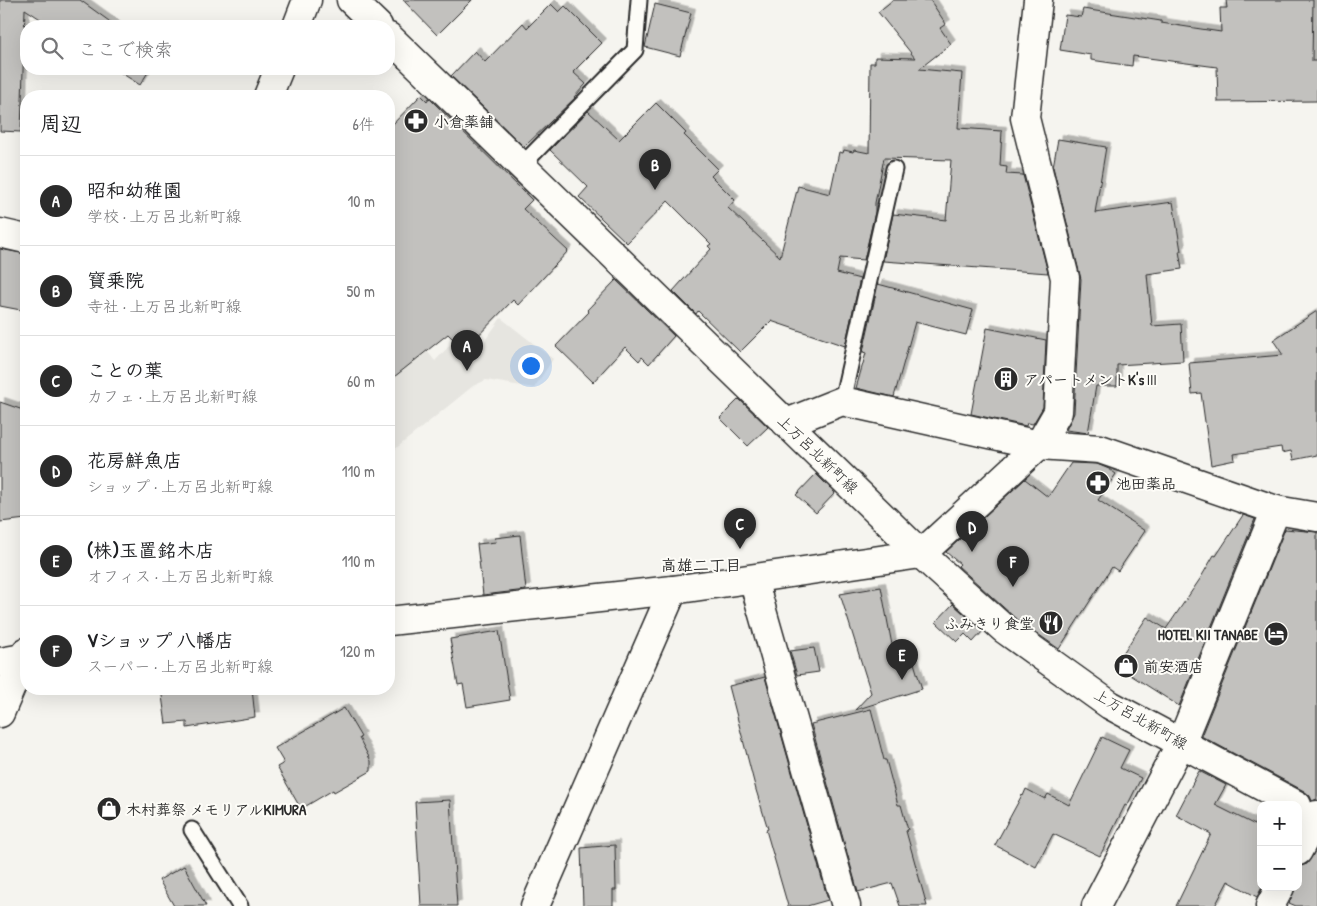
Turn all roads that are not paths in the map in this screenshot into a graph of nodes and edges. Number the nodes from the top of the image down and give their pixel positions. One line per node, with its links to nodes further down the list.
1 (307, 0): 5 (main road)
2 (351, 0): 6 (main road)
3 (639, 0): 10 (lane)
4 (1038, 0): 16 (main road)
5 (299, 20)
6 (372, 20)
7 (395, 43): 10 (main road, 上万呂北新町線)
8 (277, 75): 9 (main road)
9 (270, 90)
10 (522, 165): 15 (main road, 上万呂北新町線)
11 (894, 169): 14 (lane)
12 (0, 233): 13 (main road)
13 (20, 238)
14 (842, 402): 15 (main road); 16 (main road)
15 (787, 423): 19 (main road, 上万呂北新町線)
16 (1039, 445): 17 (main road); 19 (main road)
17 (1276, 510): 18 (main road); 25 (main road)
18 (1317, 517)
19 (921, 554): 20 (main road); 25 (main road, 上万呂北新町線)
20 (752, 579): 21 (main road); 34 (main road)
21 (673, 590): 22 (main road); 33 (main road)
22 (395, 620)
23 (19, 658): 24 (main road)
24 (0, 713)
25 (1182, 743): 26 (main road, 上万呂北新町線); 35 (main road)
26 (1291, 801)
27 (1302, 807): 28 (main road, 上万呂北新町線)
28 (1317, 815): 30 (main road)
29 (192, 830): 32 (lane)
30 (1301, 846)
31 (1278, 891): 36 (main road)
32 (240, 906)
33 (535, 906)
34 (846, 906)
35 (1096, 906)
36 (1270, 906)

